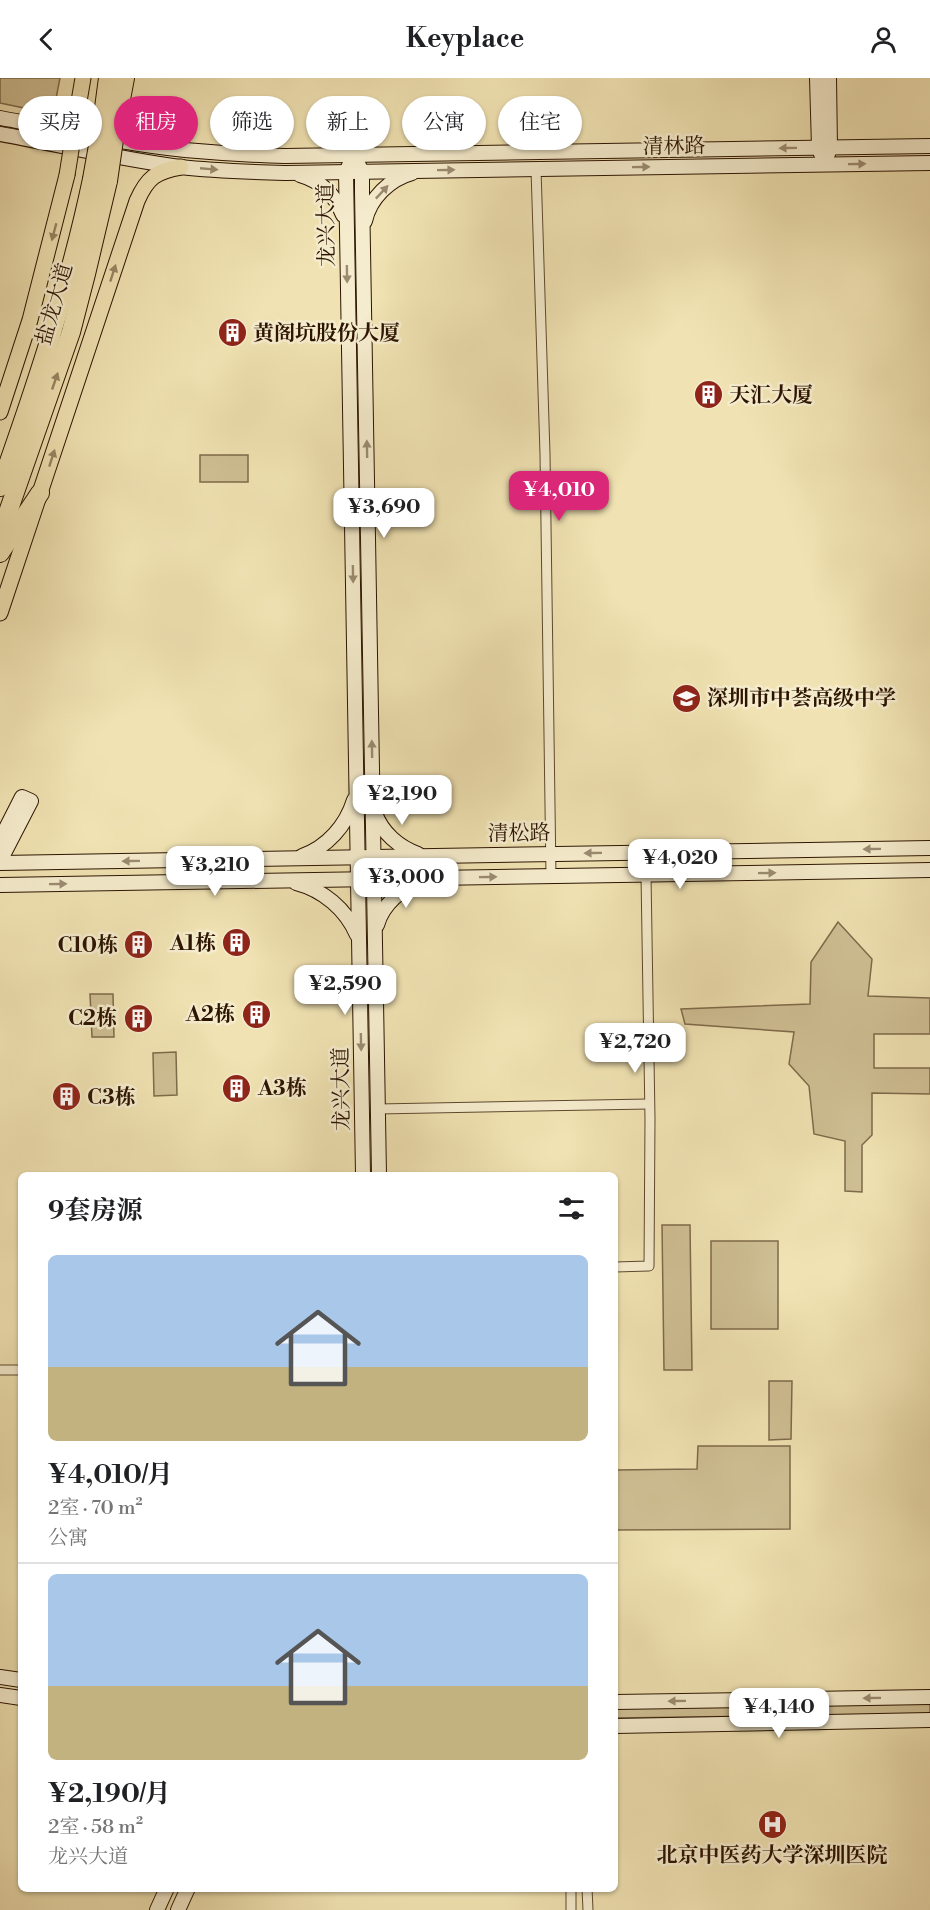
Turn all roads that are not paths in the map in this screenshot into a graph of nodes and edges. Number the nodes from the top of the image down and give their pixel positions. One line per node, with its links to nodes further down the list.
1 (83, 78): 25 (main road, one-way to 25, bridge)
2 (108, 78): 7 (highway, 盐龙大道)
3 (125, 78): 7 (highway, 盐龙大道)
4 (818, 78): 10 (main road)
5 (829, 78): 10 (main road)
6 (0, 118): 11 (main road, 清林路)
7 (109, 125): 20 (highway, 盐龙大道, bridge)
8 (0, 134): 14 (main road)
9 (930, 146): 10 (main road, 清林路)
10 (824, 147): 11 (main road, 清林路, one-way to 11); 13 (main road)
11 (354, 154): 17 (main road, 龙兴大道); 18 (main road, 龙兴大道)
12 (930, 163): 13 (main road, 清林路, one-way to 12)
13 (824, 164): 15 (main road, 清林路, one-way to 13)
14 (181, 167): 19 (main road, one-way to 19); 27 (main road, one-way to 14)
15 (536, 169): 16 (main road, 清林路, one-way to 15); 35 (street)
16 (421, 171): 18 (main road, 清林路); 22 (main road, one-way to 16)
17 (346, 172): 18 (main road, 清林路); 19 (main road, 清林路); 21 (main road, 龙兴大道)
18 (362, 172): 22 (main road, 龙兴大道)
19 (286, 173): 21 (main road)
20 (100, 180): 26 (highway, 盐龙大道); 28 (highway, 盐龙大道, one-way to 20)
21 (347, 232): 23 (main road, 龙兴大道)
22 (363, 232): 24 (main road, 龙兴大道)
23 (347, 250): 24 (main road); 31 (main road, 龙兴大道, one-way to 31)
24 (363, 250): 32 (main road, 龙兴大道, one-way to 24)
25 (0, 412)
26 (2, 481)
27 (40, 493): 29 (highway); 30 (main road)
28 (0, 535)
29 (0, 553)
30 (0, 613)
31 (357, 789): 37 (main road, 龙兴大道); 39 (main road)
32 (373, 804): 36 (main road); 38 (main road, 龙兴大道)
33 (0, 840): 40 (main road)
34 (930, 848): 35 (main road, 清松路, one-way to 35)
35 (550, 854): 36 (main road, 清松路); 43 (street)
36 (423, 856): 38 (main road, 清松路)
37 (358, 857): 38 (main road, 清松路); 39 (main road, 清松路); 45 (main road, 龙兴大道)
38 (374, 857): 46 (main road, 龙兴大道)
39 (291, 858): 40 (main road, 清松路, one-way to 40)
40 (0, 862)
41 (930, 870): 42 (main road, 清松路, one-way to 41)
42 (646, 875): 43 (main road, 清松路); 51 (street)
43 (551, 876): 44 (main road, 清松路, one-way to 43)
44 (430, 878): 46 (main road, 清松路); 49 (main road)
45 (358, 879): 46 (main road, 清松路); 47 (main road, 清松路); 50 (main road, 龙兴大道)
46 (374, 879): 49 (main road, 龙兴大道)
47 (285, 880): 48 (main road, 清松路, one-way to 47); 50 (main road)
48 (0, 885)
49 (375, 933): 52 (main road, 龙兴大道)
50 (359, 942): 53 (main road, 龙兴大道, one-way to 53)
51 (649, 1104): 52 (street); 55 (street)
52 (378, 1109): 54 (main road, 龙兴大道)
53 (363, 1172)
54 (379, 1172)
55 (618, 1267)
56 (0, 1370): 57 (street)
57 (18, 1370)
58 (0, 1695): 60 (main road)
59 (930, 1697): 61 (main road, one-way to 61)
60 (18, 1698)
61 (618, 1702)
62 (930, 1720): 63 (main road)
63 (619, 1727)
64 (165, 1892): 68 (main road)
65 (186, 1892): 69 (main road)
66 (571, 1892): 70 (street)
67 (587, 1892): 71 (street)
68 (157, 1910)
69 (178, 1910)
70 (571, 1910)
71 (588, 1910)

